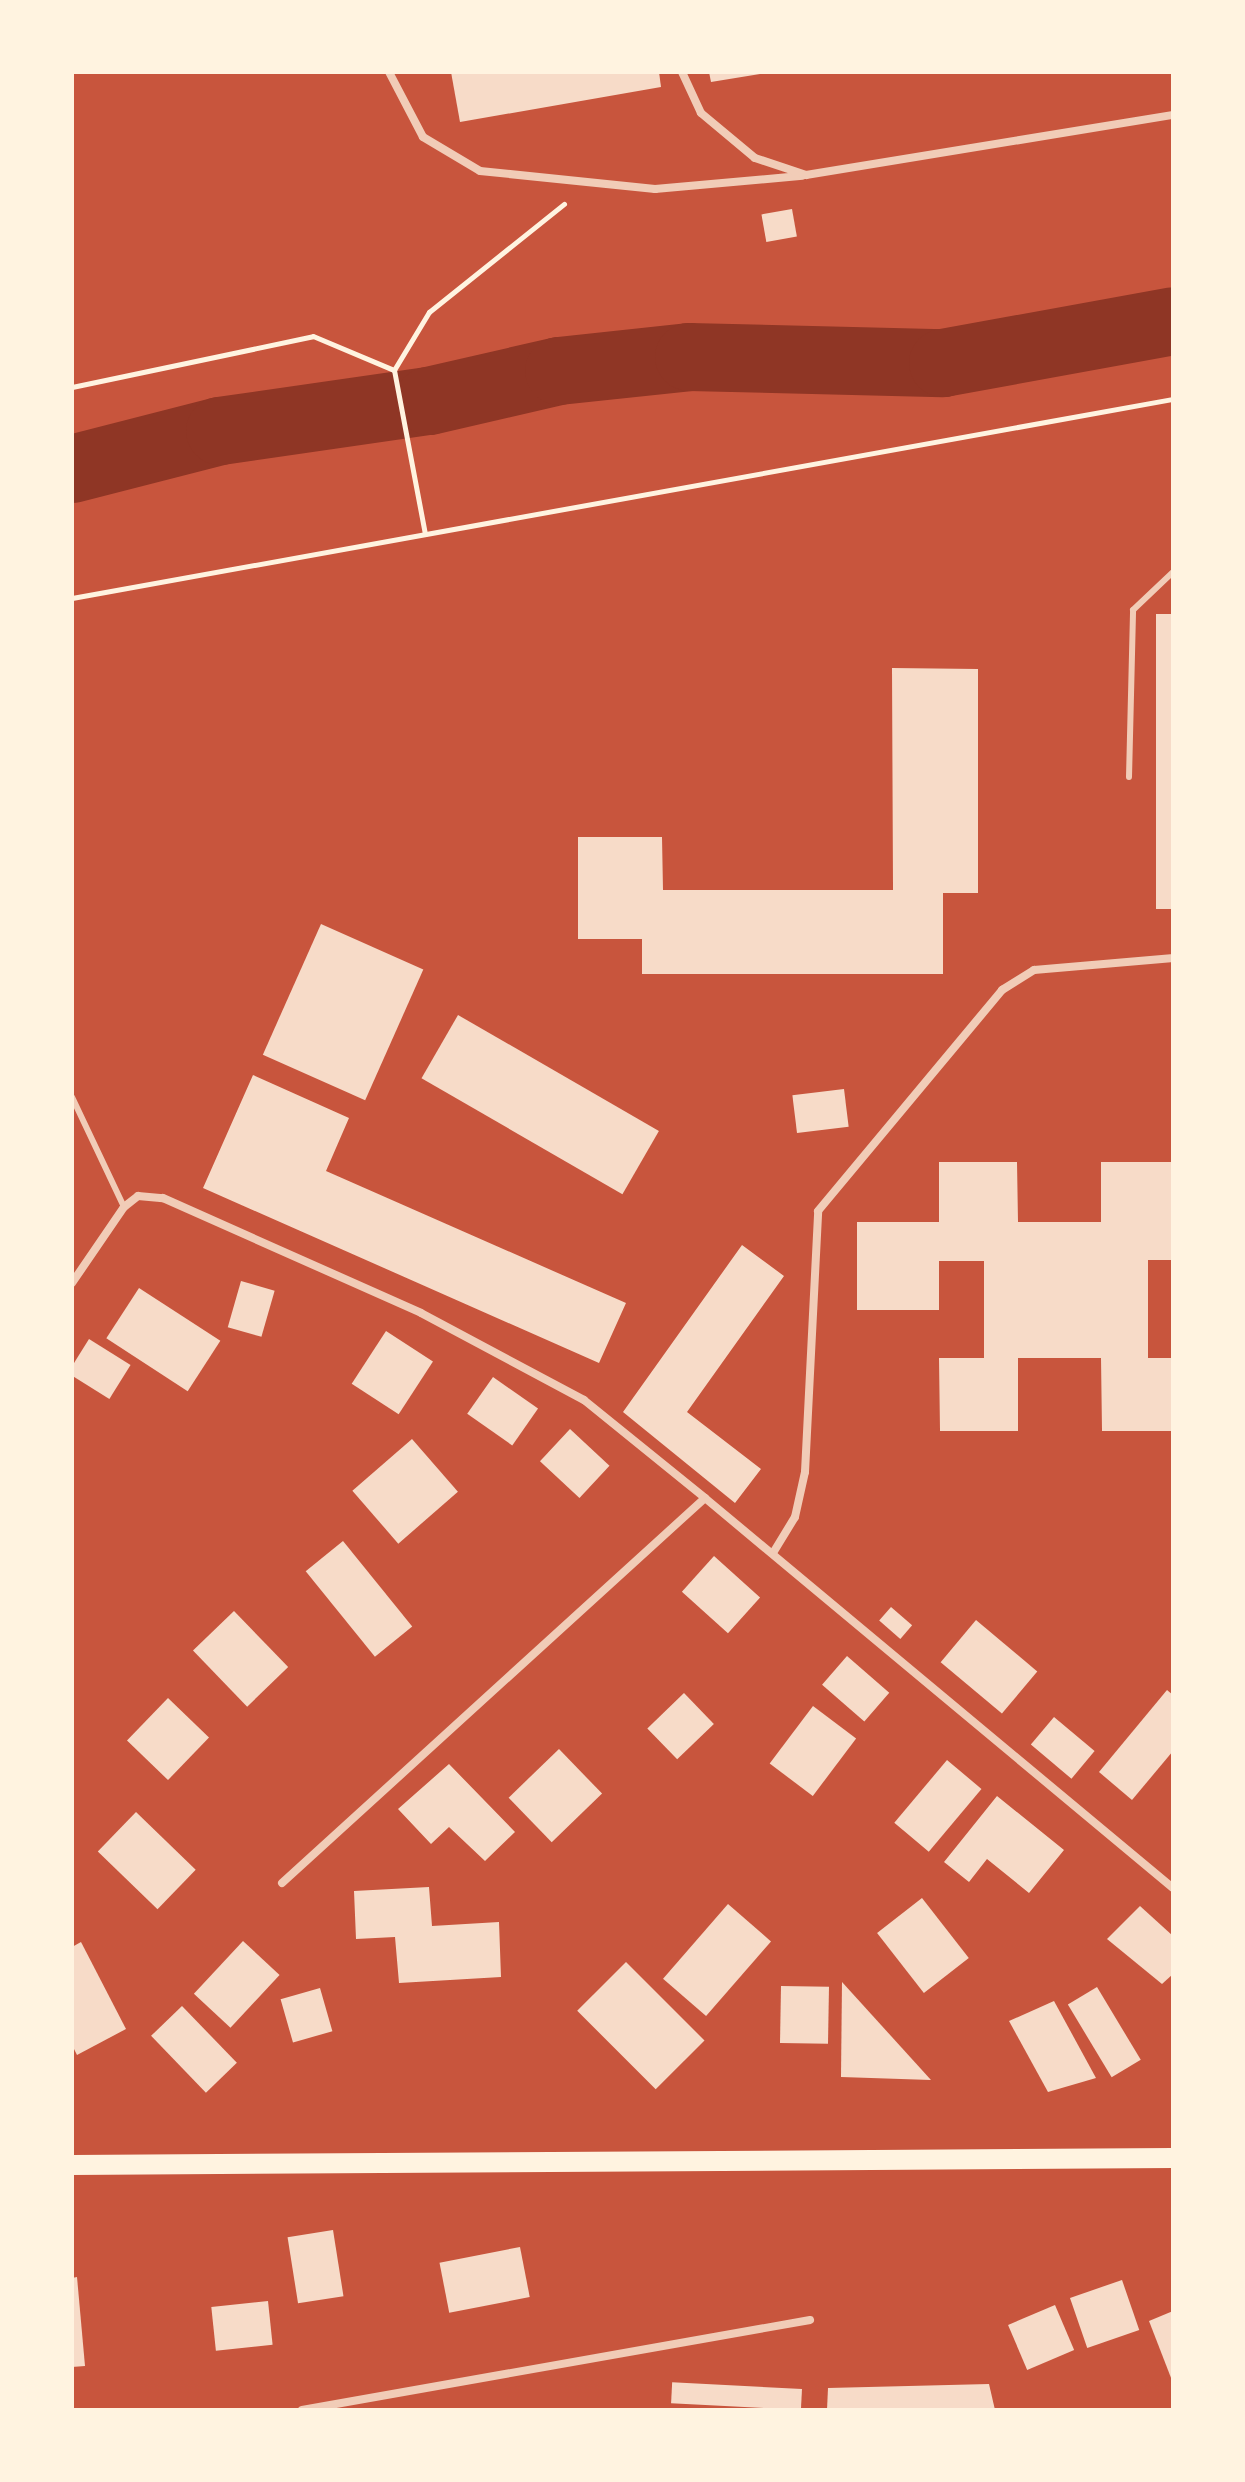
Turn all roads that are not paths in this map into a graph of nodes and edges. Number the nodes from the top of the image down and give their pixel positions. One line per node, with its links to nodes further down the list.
1 (389, 72): 4 (street)
2 (682, 72): 4 (street)
3 (1173, 115): 4 (street)
4 (806, 175)
5 (1173, 572): 6 (lane)
6 (1129, 777)
7 (1173, 958): 12 (street)
8 (72, 1097): 9 (lane)
9 (124, 1207): 10 (street); 11 (street)
10 (72, 1283)
11 (705, 1498): 12 (street); 13 (street)
12 (773, 1553): 14 (street)
13 (282, 1883)
14 (1173, 1888)
15 (1173, 2158): 16 (main road)
16 (72, 2165)
17 (810, 2320): 18 (street)
18 (302, 2410)

